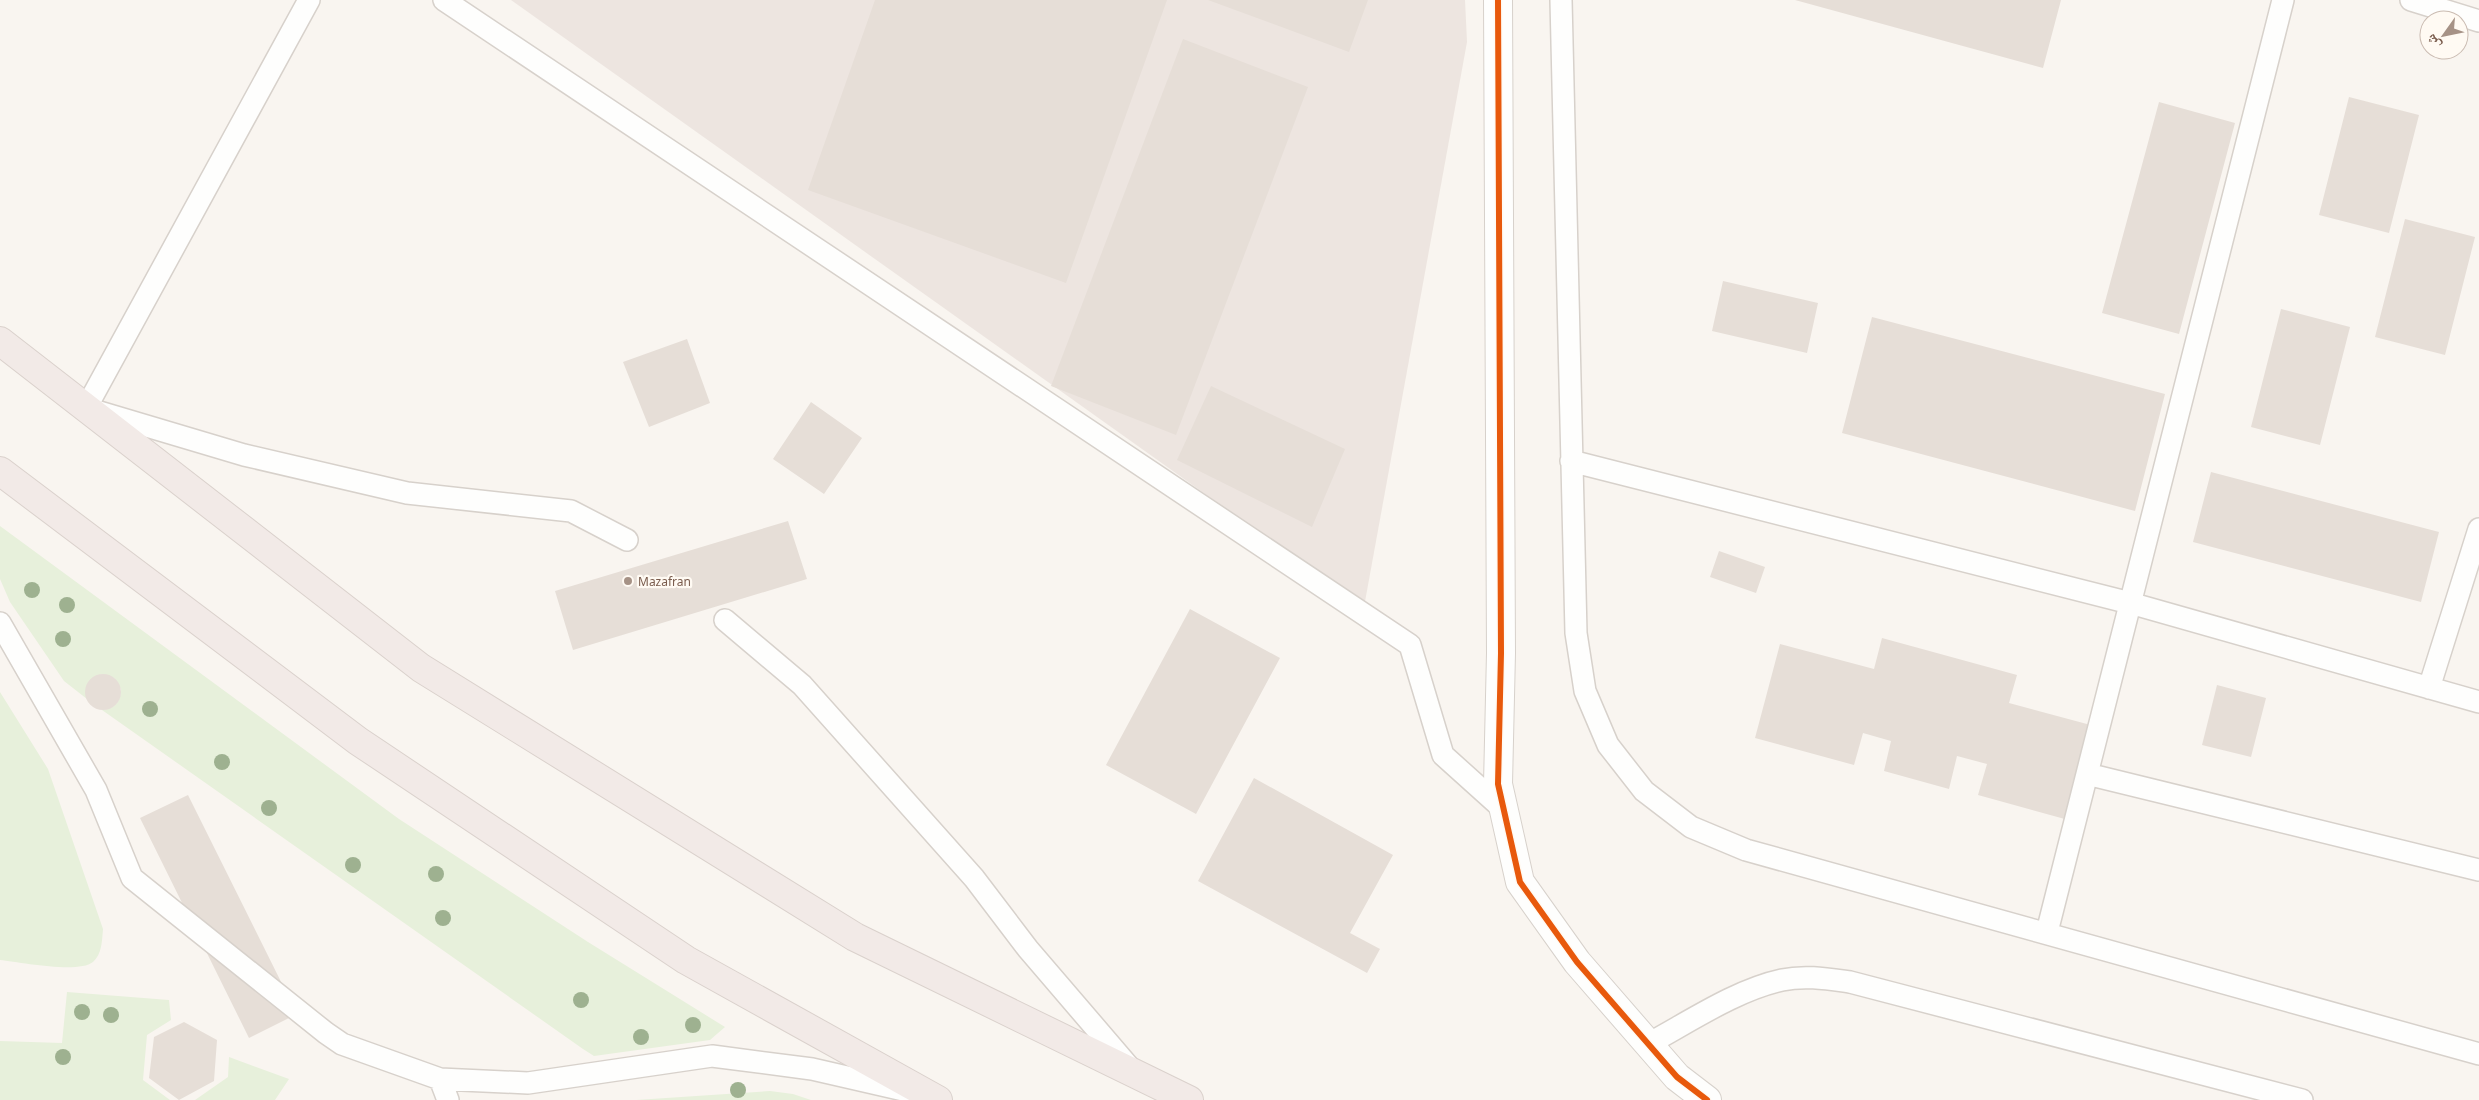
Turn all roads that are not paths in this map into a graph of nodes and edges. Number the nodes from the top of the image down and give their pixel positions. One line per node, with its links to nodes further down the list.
1 (309, 0): 9 (lane)
2 (444, 0): 20 (lane)
3 (1498, 0): 20 (street)
4 (1561, 0): 10 (lane)
5 (2283, 0): 14 (lane)
6 (2411, 0): 7 (lane)
7 (2479, 21)
8 (0, 341): 9 (highway)
9 (86, 408): 13 (lane); 25 (highway)
10 (1571, 461): 14 (lane); 22 (lane)
11 (0, 471): 27 (highway)
12 (2479, 529): 17 (lane)
13 (627, 540)
14 (2130, 603): 17 (lane); 19 (lane)
15 (725, 620): 25 (lane)
16 (0, 623): 26 (lane)
17 (2429, 688): 18 (lane)
18 (2479, 702)
19 (2087, 774): 21 (lane); 22 (lane)
20 (1503, 809): 23 (street)
21 (2479, 870)
22 (2047, 932): 24 (lane)
23 (1648, 1044): 30 (street); 31 (lane)
24 (2479, 1054)
25 (1131, 1070): 29 (highway)
26 (440, 1079): 27 (lane); 28 (lane)
27 (934, 1098)
28 (448, 1100)
29 (1189, 1100)
30 (1707, 1100)
31 (2302, 1100)

